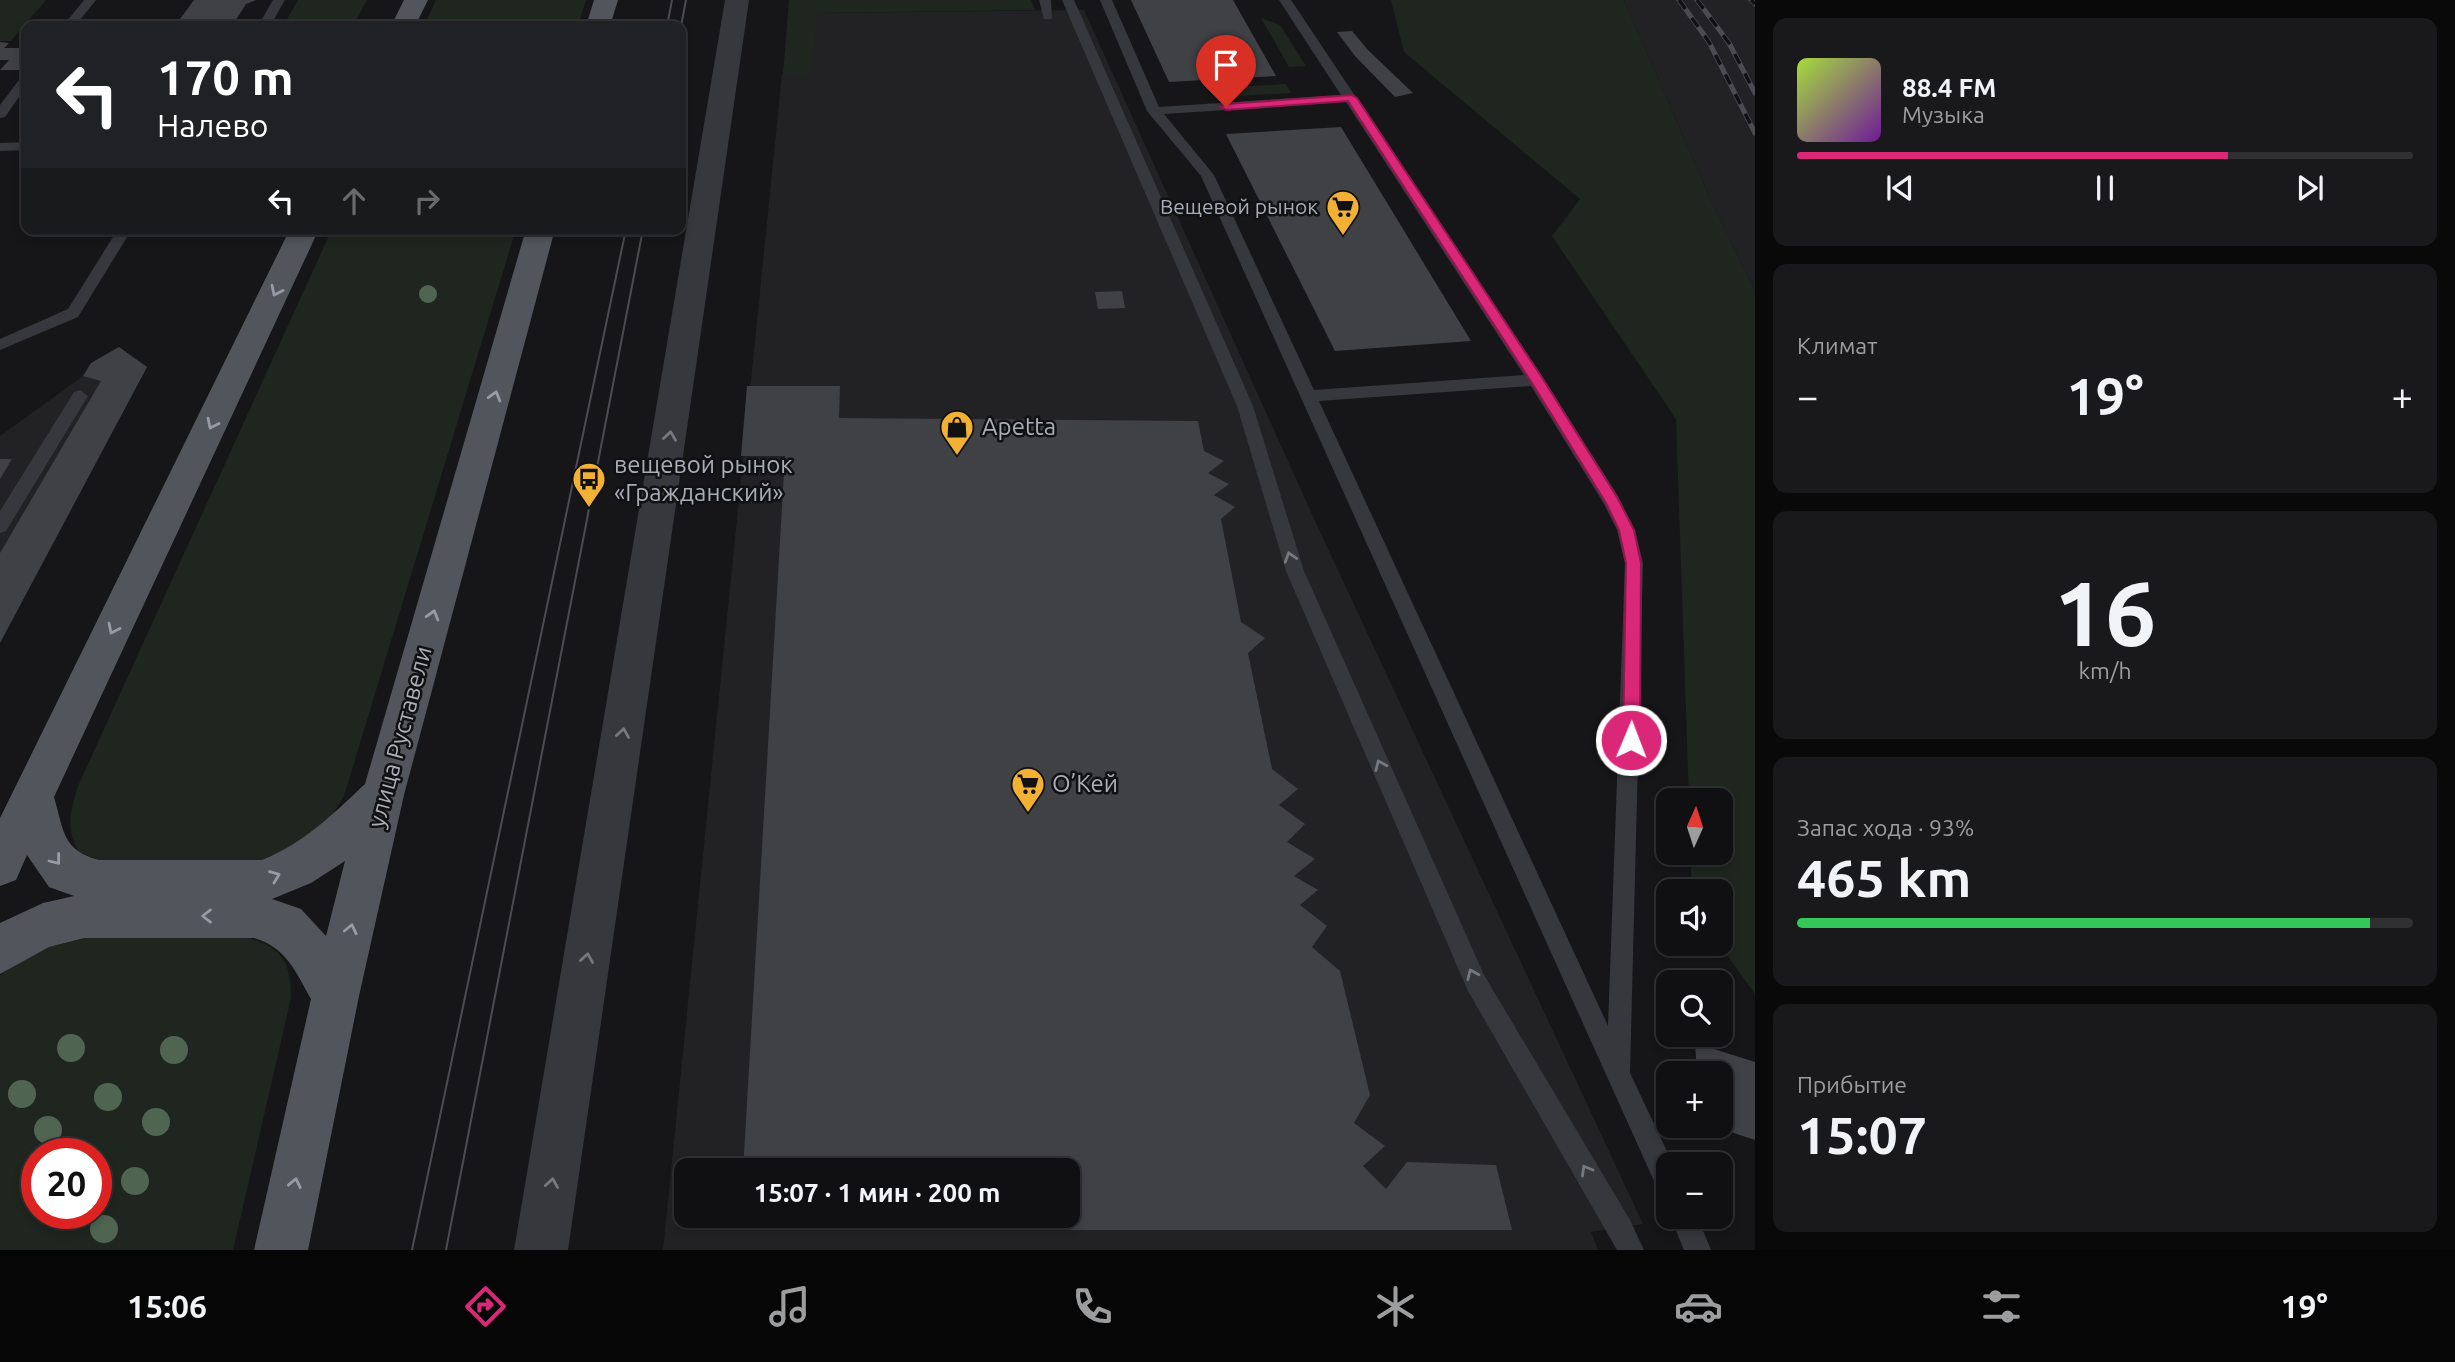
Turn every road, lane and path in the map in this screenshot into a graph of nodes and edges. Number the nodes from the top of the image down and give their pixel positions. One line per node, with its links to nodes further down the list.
1 (90, 0): 11 (lane)
2 (279, 0): 12 (lane)
3 (416, 0): 13 (main road)
4 (606, 0): 14 (main road)
5 (737, 0): 39 (street, one-way to 5)
6 (1045, 0): 10 (lane)
7 (1068, 0): 37 (lane, one-way to 7)
8 (1106, 0): 17 (lane)
9 (1285, 0): 16 (lane)
10 (1048, 16)
11 (73, 21)
12 (267, 21)
13 (406, 21)
14 (600, 21)
15 (21, 86): 18 (lane)
16 (1352, 98): 17 (lane); 25 (lane)
17 (1154, 111): 27 (lane)
18 (0, 114)
19 (21, 146): 20 (lane)
20 (0, 147)
21 (121, 235): 24 (lane)
22 (302, 235): 30 (main road, one-way to 30)
23 (539, 235): 29 (main road, улица Руставели, one-way to 23)
24 (0, 345)
25 (1536, 380): 27 (lane); 34 (lane)
26 (80, 396): 28 (lane)
27 (1308, 396): 34 (lane)
28 (0, 526)
29 (383, 794): 30 (main road, one-way to 29); 33 (main road, улица Руставели, one-way to 29)
30 (33, 797): 31 (main road)
31 (0, 865)
32 (0, 951): 33 (main road, one-way to 32)
33 (335, 996): 38 (main road, улица Руставели, one-way to 33)
34 (1619, 1075): 35 (lane)
35 (1656, 1157)
36 (1689, 1229): 40 (lane)
37 (1626, 1240)
38 (281, 1250)
39 (541, 1250)
40 (1698, 1250)

